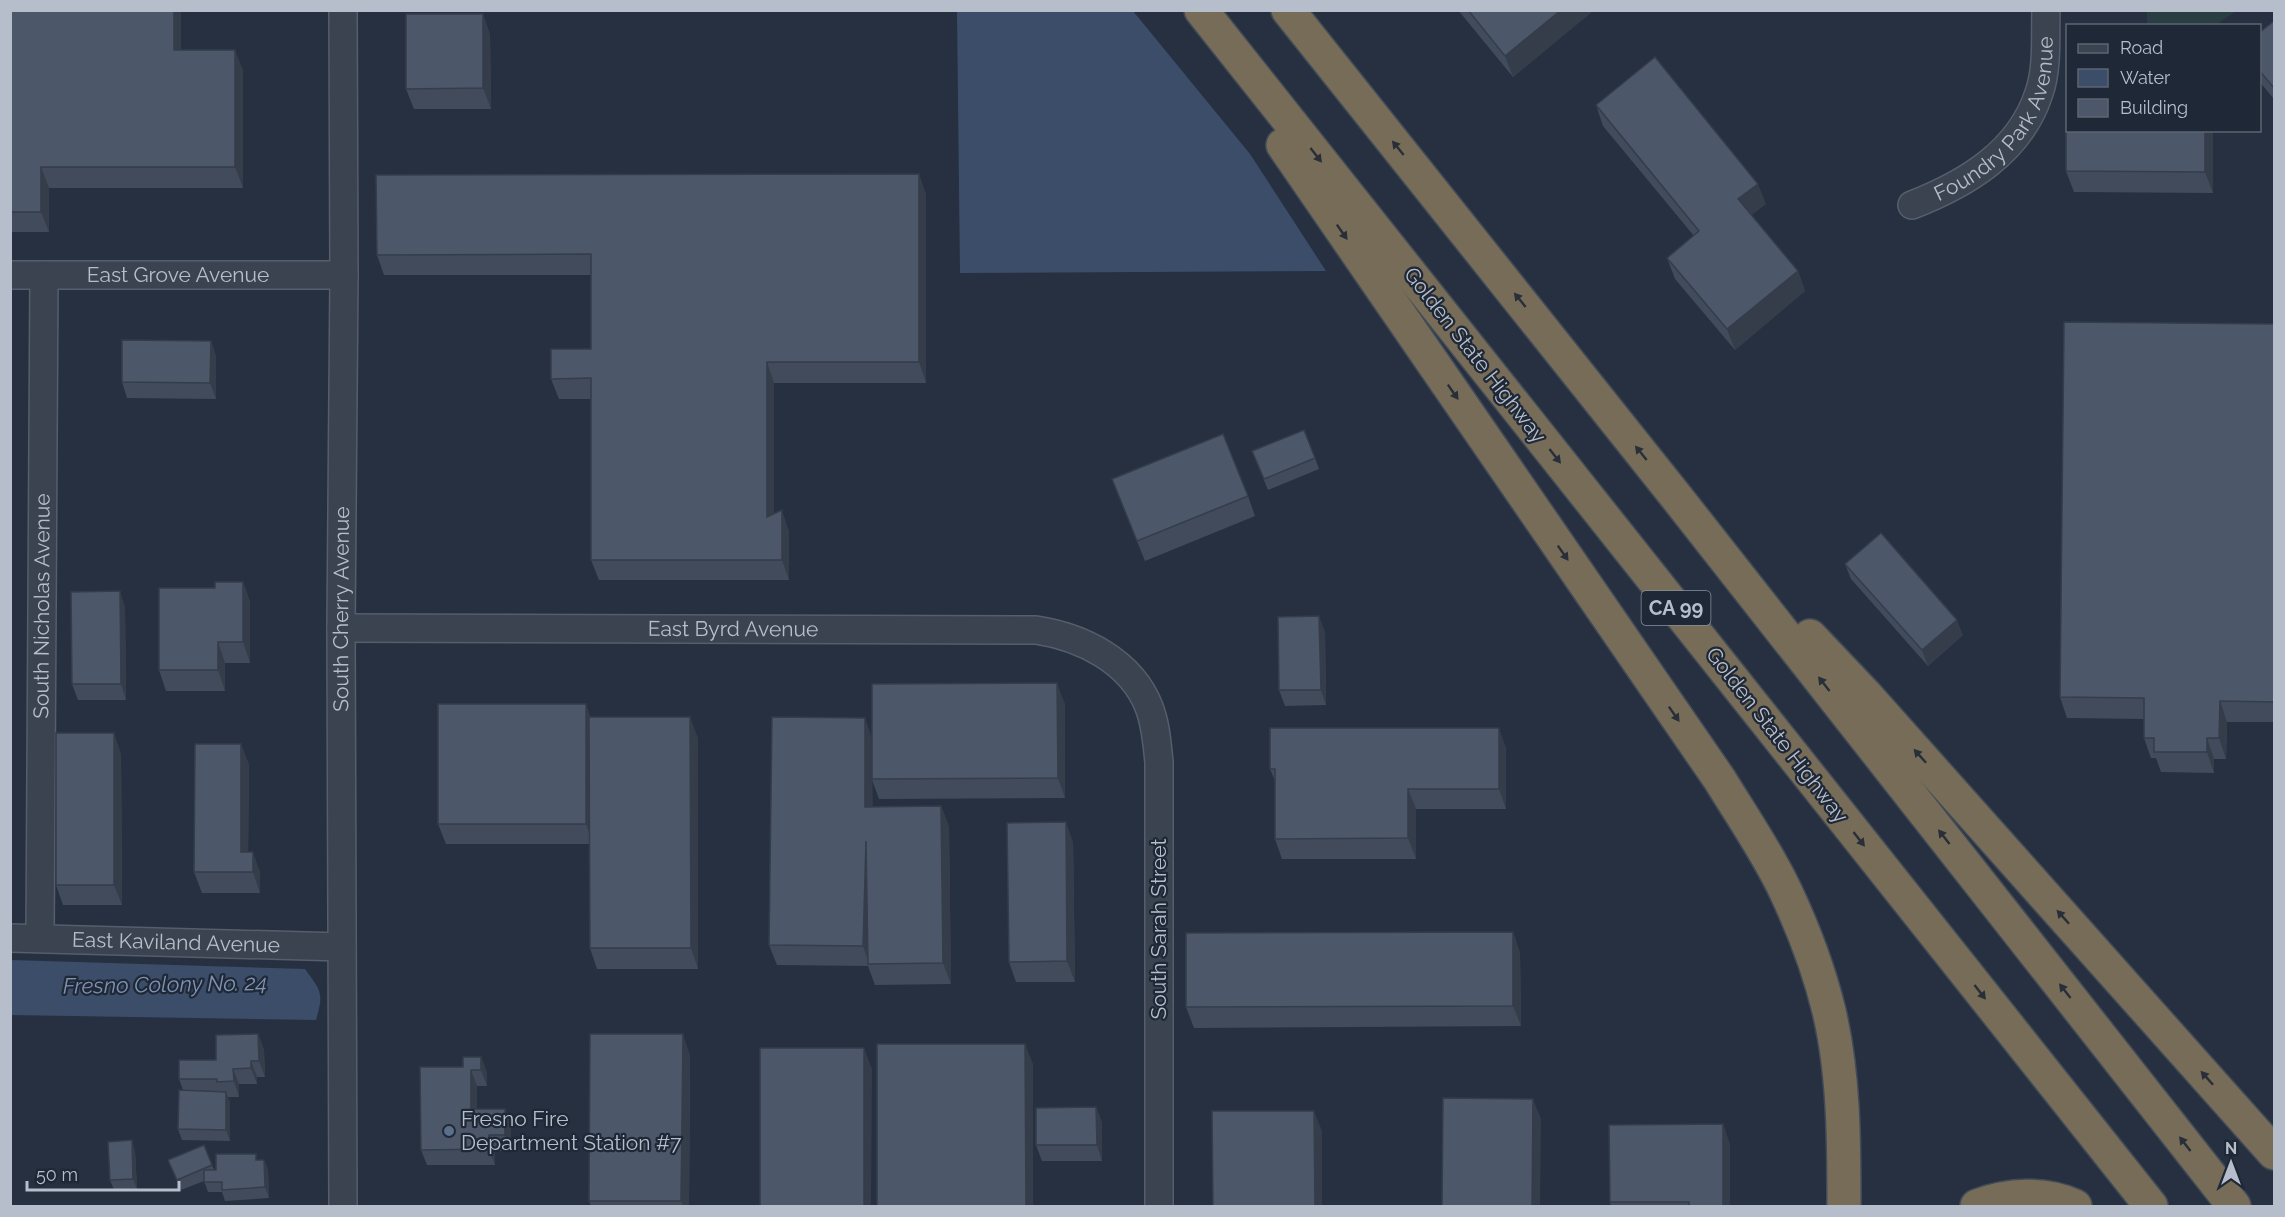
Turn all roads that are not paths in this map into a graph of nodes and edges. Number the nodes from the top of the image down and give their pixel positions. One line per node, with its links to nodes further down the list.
1 (343, 10): 8 (street, South Cherry Avenue)
2 (1190, 10): 19 (highway, one-way to 19)
3 (1201, 10): 22 (highway, Golden State Highway / CA 99, one-way to 22)
4 (1288, 10): 10 (highway, CA 99, one-way to 4)
5 (2046, 10): 6 (street, Foundry Park Avenue)
6 (1912, 204)
7 (10, 275): 9 (street, East Grove Avenue)
8 (344, 275): 9 (street, East Grove Avenue); 11 (street, South Cherry Avenue)
9 (44, 276): 14 (street, South Nicholas Avenue)
10 (1678, 499): 16 (highway, one-way to 10); 23 (highway, CA 99, one-way to 10)
11 (341, 628): 12 (street, East Byrd Avenue); 15 (street, South Cherry Avenue)
12 (1116, 663): 18 (street, South Sarah Street)
13 (10, 938): 14 (street, East Kaviland Avenue)
14 (40, 938): 15 (street, East Kaviland Avenue)
15 (342, 947): 17 (street, South Cherry Avenue)
16 (2274, 1153)
17 (343, 1206)
18 (1159, 1206)
19 (1844, 1206)
20 (1977, 1206): 21 (highway)
21 (2075, 1206)
22 (2151, 1206)
23 (2234, 1206)

